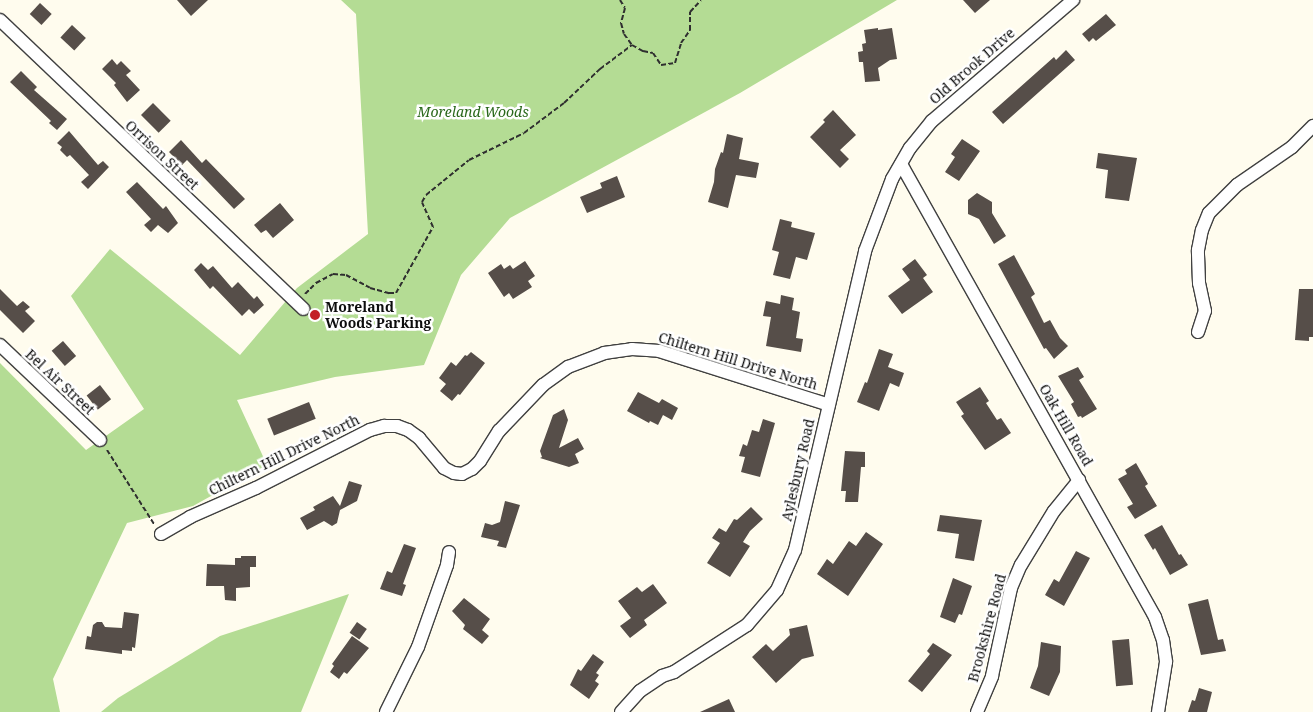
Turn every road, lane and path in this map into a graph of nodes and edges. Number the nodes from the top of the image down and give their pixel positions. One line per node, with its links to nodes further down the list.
1 (620, 0): 5 (path)
2 (701, 0): 5 (path)
3 (1073, 0): 7 (street, Old Brook Drive)
4 (0, 20): 8 (street, Orrison Street)
5 (632, 45): 8 (path)
6 (1313, 126): 9 (street)
7 (900, 164): 11 (street, Aylesbury Road); 13 (street, Oak Hill Road)
8 (304, 309)
9 (1198, 332)
10 (0, 345): 12 (street, Bel Air Street)
11 (829, 405): 14 (street, Chiltern Hill Drive North); 17 (street, Aylesbury Road)
12 (100, 440): 14 (path)
13 (1079, 480): 18 (street, Brookshire Road); 19 (street, Oak Hill Road)
14 (161, 534)
15 (449, 552): 16 (street)
16 (386, 712)
17 (621, 712)
18 (977, 712)
19 (1158, 712)

